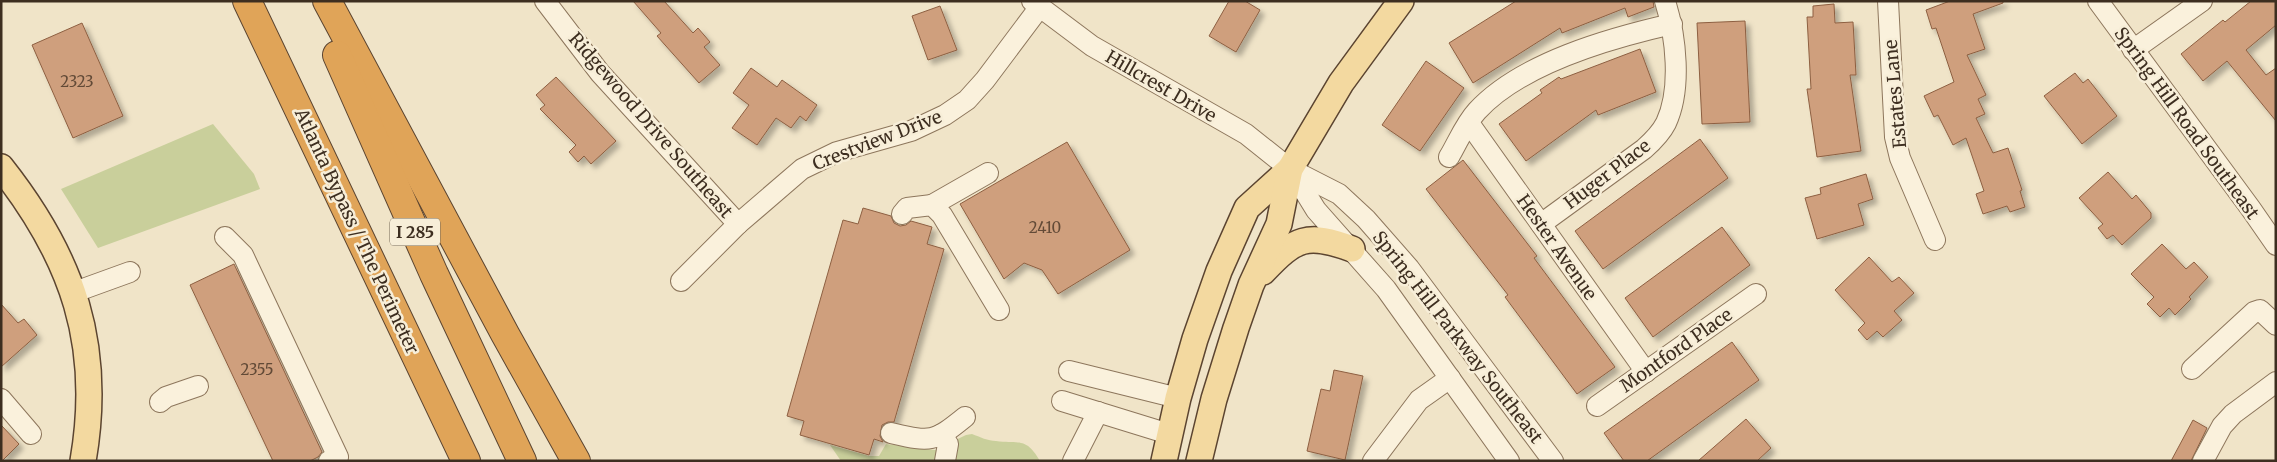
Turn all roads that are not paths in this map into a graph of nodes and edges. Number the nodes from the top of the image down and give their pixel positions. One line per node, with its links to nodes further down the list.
1 (247, 1): 46 (highway, Atlanta Bypass / The Perimeter / I 285)
2 (313, 1): 56 (highway, I 285)
3 (327, 1): 57 (highway)
4 (545, 1): 20 (street, Ridgewood Drive Southeast)
5 (1401, 1): 16 (main road)
6 (1665, 1): 11 (street, Huger Place)
7 (1888, 1): 23 (street, Estates Lane)
8 (2098, 1): 12 (street, Spring Hill Road Southeast)
9 (2202, 1): 12 (street)
10 (1036, 5): 16 (street, Hillcrest Drive); 20 (street, Crestview Drive)
11 (1672, 24): 13 (street); 21 (street, Huger Place)
12 (2133, 50): 24 (street, Spring Hill Road Southeast)
13 (1469, 123): 14 (street); 21 (street, Hester Avenue)
14 (1450, 157)
15 (1, 167): 29 (main road)
16 (1290, 169): 25 (street, Spring Hill Parkway Southeast); 28 (main road); 39 (main road); 63 (street, Spring Hill Parkway Southeast)
17 (988, 173): 18 (street)
18 (932, 205): 19 (street); 31 (street)
19 (902, 214)
20 (738, 224): 27 (street, Crestview Drive)
21 (1541, 224): 35 (street, Hester Avenue)
22 (225, 236): 52 (street)
23 (1935, 240)
24 (2276, 245)
25 (1352, 250): 28 (main road); 36 (street, Spring Hill Parkway Southeast)
26 (130, 272): 29 (street)
27 (681, 281)
28 (1251, 285): 61 (main road)
29 (72, 293): 53 (main road)
30 (1756, 294): 35 (street, Montford Place)
31 (999, 310)
32 (2276, 325): 33 (street)
33 (2192, 369)
34 (1069, 371): 39 (street)
35 (1646, 372): 43 (street, Montford Place)
36 (1450, 378): 51 (street); 62 (street, Spring Hill Parkway Southeast)
37 (2276, 382): 64 (street)
38 (198, 386): 42 (street)
39 (1178, 398): 49 (main road)
40 (1, 399): 48 (street)
41 (1062, 401): 44 (street)
42 (160, 402)
43 (1597, 406)
44 (1098, 412): 49 (street); 59 (street)
45 (965, 417): 50 (street)
46 (448, 424): 54 (highway); 55 (highway, Atlanta Bypass / The Perimeter / I 285)
47 (891, 433): 50 (street)
48 (31, 434)
49 (1169, 434): 60 (main road)
50 (940, 435): 58 (street)
51 (1382, 458)
52 (335, 459)
53 (83, 461)
54 (460, 461)
55 (466, 461)
56 (522, 461)
57 (576, 461)
58 (945, 461)
59 (1073, 461)
60 (1164, 461)
61 (1199, 461)
62 (1509, 461)
63 (1553, 461)
64 (2203, 461)

